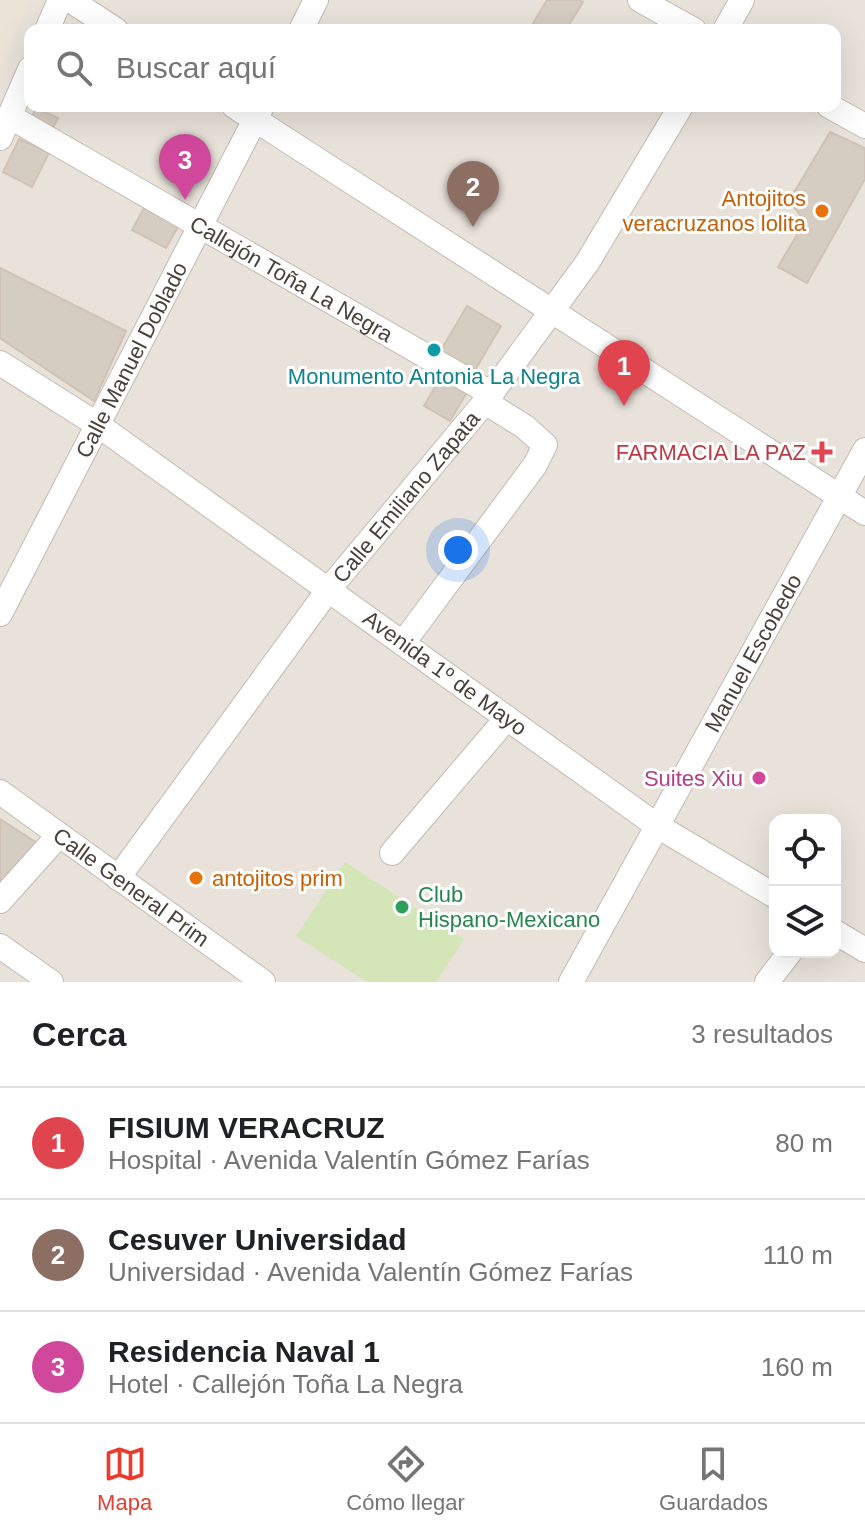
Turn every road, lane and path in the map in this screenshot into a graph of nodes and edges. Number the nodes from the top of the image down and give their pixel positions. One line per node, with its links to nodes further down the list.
1 (60, 0): 6 (street)
2 (70, 0): 7 (street)
3 (316, 0): 8 (street)
4 (640, 0): 9 (street)
5 (742, 0): 10 (street)
6 (50, 24)
7 (107, 24)
8 (304, 24)
9 (683, 24)
10 (728, 24)
11 (24, 83): 16 (street)
12 (677, 112): 18 (street, Calle Emiliano Zapata)
13 (840, 112): 15 (street)
14 (258, 113): 17 (street, Calle Manuel Doblado); 18 (street)
15 (865, 126)
16 (5, 127): 17 (street, Callejón Toña La Negra)
17 (200, 227): 20 (street, Callejón Toña La Negra); 21 (street, Calle Manuel Doblado)
18 (550, 312): 20 (street, Calle Emiliano Zapata); 23 (street)
19 (0, 363): 21 (street, Avenida 1º de Mayo)
20 (488, 398): 25 (street, Calle Emiliano Zapata); 27 (street, Callejón Toña La Negra)
21 (98, 425): 25 (street, Avenida 1º de Mayo); 26 (street, Calle Manuel Doblado)
22 (863, 458): 23 (street, Manuel Escobedo)
23 (838, 499): 24 (street); 30 (street, Manuel Escobedo)
24 (865, 513)
25 (329, 589): 27 (street, Avenida 1º de Mayo); 33 (street, Calle Emiliano Zapata)
26 (0, 614)
27 (403, 643): 28 (street, Avenida 1º de Mayo)
28 (507, 718): 30 (street, Avenida 1º de Mayo); 32 (street)
29 (0, 792): 31 (street, Calle General Prim)
30 (656, 825): 34 (street, Avenida 1º de Mayo); 42 (street, Manuel Escobedo)
31 (59, 835): 33 (street, Calle General Prim); 35 (street)
32 (392, 853)
33 (118, 878): 41 (street, Calle General Prim)
34 (769, 892)
35 (0, 901)
36 (841, 936): 38 (street)
37 (0, 946): 40 (street)
38 (865, 950)
39 (785, 958): 43 (street)
40 (51, 982)
41 (263, 982)
42 (571, 982)
43 (767, 982)

